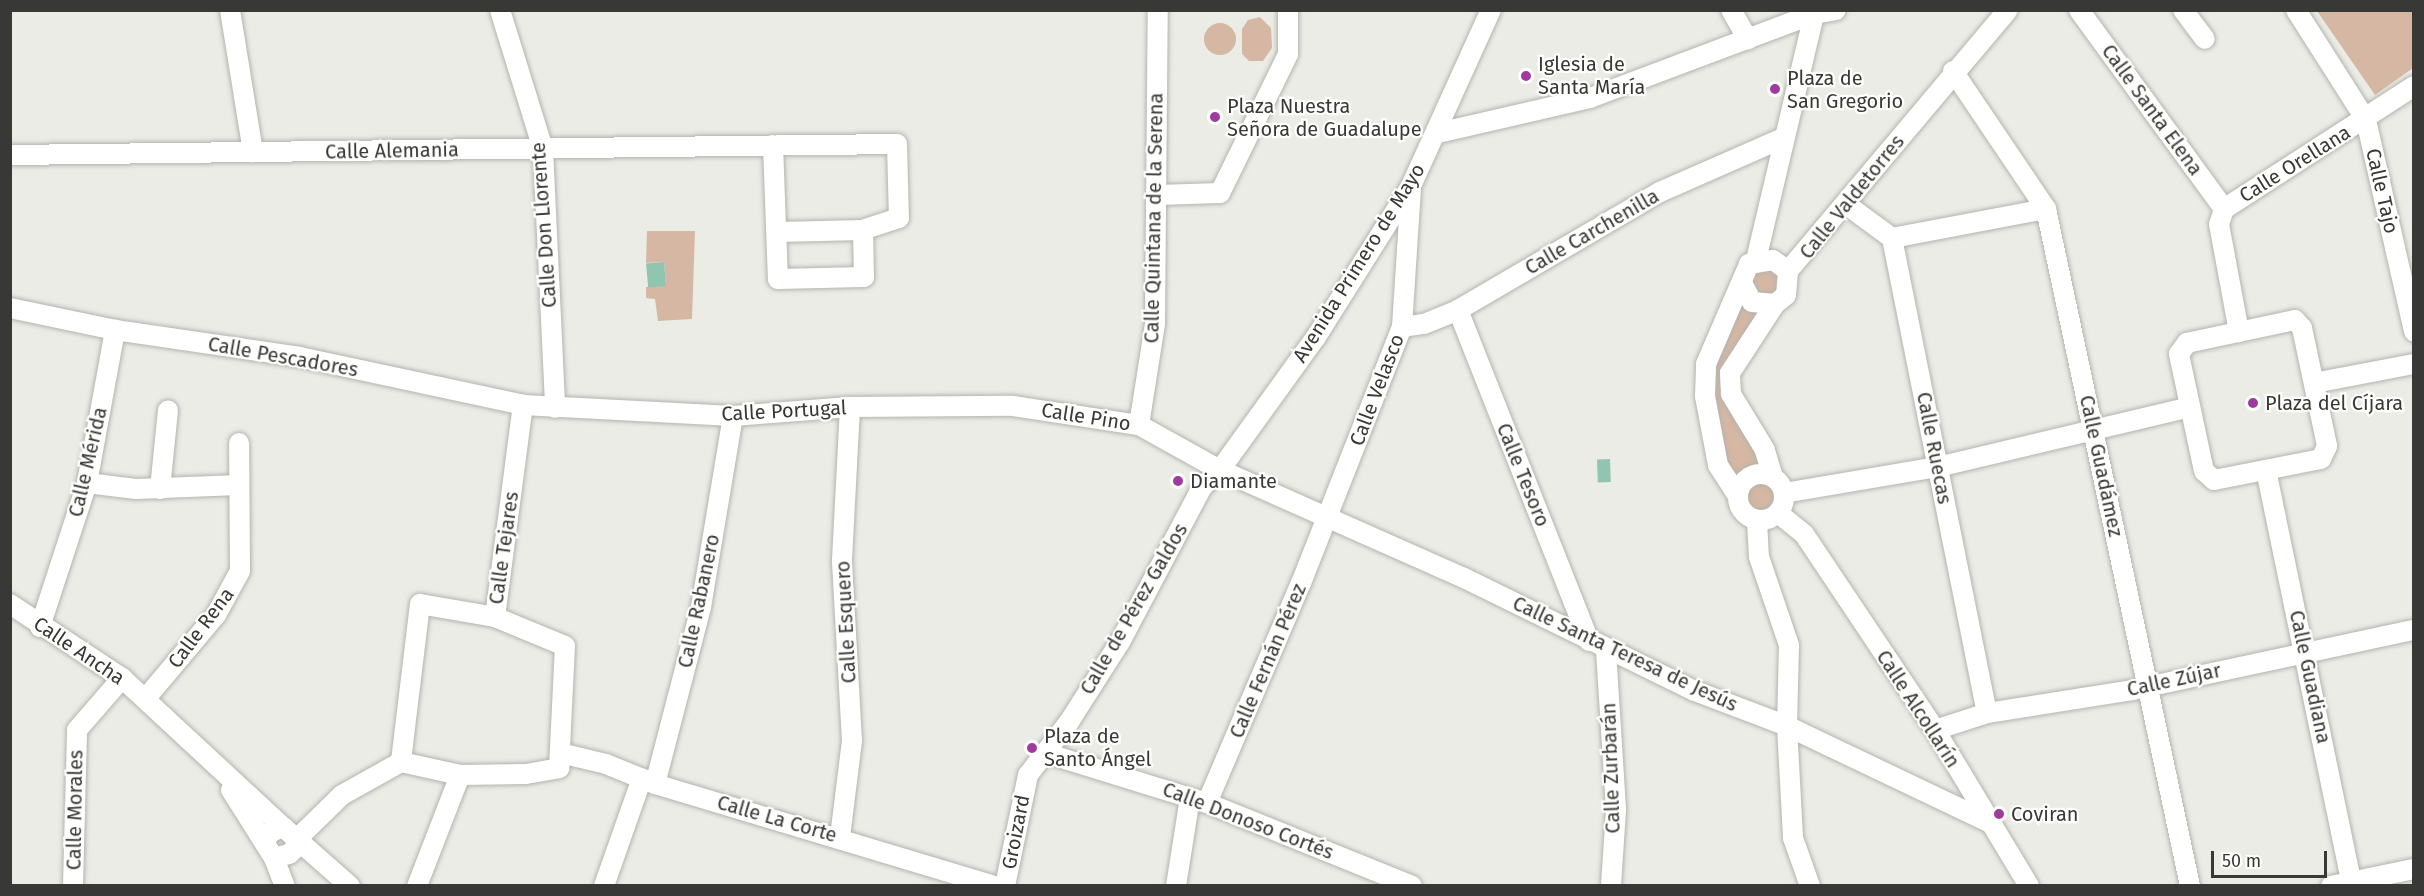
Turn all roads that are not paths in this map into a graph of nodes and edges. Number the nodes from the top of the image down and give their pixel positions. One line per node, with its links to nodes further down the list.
1 (230, 10): 26 (street)
2 (500, 10): 25 (street, Calle Don Llorente)
3 (1158, 10): 29 (street, Calle Quintana de la Serena)
4 (1288, 10): 29 (street)
5 (1491, 10): 19 (street, Avenida Primero de Mayo)
6 (1731, 10): 15 (street)
7 (1836, 10): 12 (street)
8 (2008, 10): 17 (street, Calle Valdetorres)
9 (2079, 10): 32 (street, Calle Santa Elena)
10 (2183, 10): 14 (street)
11 (2296, 10): 20 (street, Calle Tajo)
12 (1814, 12): 13 (street); 16 (street)
13 (1786, 25): 15 (street); 16 (street)
14 (2205, 39)
15 (1748, 40): 21 (street)
16 (1804, 45): 23 (street)
17 (1953, 71): 30 (street, Calle Valdetorres); 31 (street, Calle Guadámez)
18 (2414, 86): 20 (street, Calle Orellana)
19 (1448, 111): 21 (street); 22 (street, Avenida Primero de Mayo)
20 (2366, 120): 32 (street, Calle Orellana); 45 (street, Calle Tajo)
21 (1464, 127): 22 (street)
22 (1438, 133): 28 (street, Avenida Primero de Mayo)
23 (1783, 138): 36 (street); 41 (street, Calle Carchenilla)
24 (773, 145): 25 (street, Calle Alemania); 33 (street, Calle Alemania); 34 (street)
25 (543, 149): 26 (street, Calle Alemania); 52 (street, Calle Don Llorente)
26 (253, 152): 27 (street, Calle Alemania)
27 (10, 155)
28 (1411, 186): 42 (street, Calle Velasco); 59 (street, Avenida Primero de Mayo)
29 (1157, 195): 55 (street, Calle Quintana de la Serena)
30 (1847, 205): 35 (street); 37 (street, Calle Valdetorres)
31 (2046, 209): 35 (street); 56 (street, Calle Guadámez)
32 (2224, 209): 44 (street)
33 (863, 230): 34 (street); 34 (street)
34 (777, 232)
35 (1892, 238): 58 (street, Calle Ruecas)
36 (1753, 262): 37 (street, Calle Valdetorres); 38 (street)
37 (1788, 278): 39 (street, Calle Valdetorres)
38 (1742, 283): 39 (street); 65 (street)
39 (1775, 304): 61 (street, Calle Valdetorres)
40 (10, 308): 43 (street, Calle Pescadores)
41 (1458, 310): 42 (street, Calle Carchenilla); 73 (street, Calle Tesoro)
42 (1402, 327): 67 (street, Calle Velasco)
43 (115, 330): 48 (street, Calle Pescadores); 62 (street, Calle Mérida)
44 (2239, 332): 47 (street); 51 (street)
45 (2414, 332)
46 (2414, 364): 47 (street)
47 (2314, 383): 60 (street)
48 (524, 405): 52 (street, Calle Pescadores); 70 (street, Calle Tejares)
49 (1013, 406): 50 (street, Calle Portugal); 55 (street, Calle Pino)
50 (850, 407): 54 (street, Calle Portugal); 90 (street, Calle Esquero)
51 (2190, 407): 56 (street); 60 (street)
52 (555, 408): 54 (street, Calle Portugal)
53 (168, 410): 64 (street)
54 (733, 416): 86 (street, Calle Rabanero)
55 (1139, 424): 59 (street, Calle Pino)
56 (2093, 428): 58 (street); 76 (street, Calle Guadámez)
57 (239, 443): 63 (street, Calle Rena)
58 (1938, 466): 66 (street); 78 (street, Calle Ruecas)
59 (1220, 470): 67 (street, Calle Pino); 81 (street, Calle de Pérez Galdos)
60 (2266, 470): 74 (street, Calle Guadiana)
61 (1773, 477): 65 (street); 66 (street)
62 (87, 483): 64 (street); 71 (street, Calle Mérida)
63 (239, 485): 64 (street); 77 (street, Calle Rena)
64 (159, 489)
65 (1738, 496): 68 (street)
66 (1782, 502): 68 (street); 80 (street, Calle Alcollarín)
67 (1327, 518): 73 (street, Calle Santa Teresa de Jesús); 87 (street, Calle Fernán Pérez)
68 (1757, 520): 79 (street)
69 (10, 604): 71 (street, Calle Ancha)
70 (495, 616): 82 (street, Calle Tejares); 83 (street)
71 (40, 627): 75 (street, Calle Ancha)
72 (2414, 630): 74 (street, Calle Zújar)
73 (1597, 645): 79 (street, Calle Santa Teresa de Jesús); 103 (street, Calle Zurbarán)
74 (2306, 651): 76 (street, Calle Zújar); 93 (street, Calle Guadiana)
75 (122, 678): 77 (street, Calle Ancha); 94 (street, Calle Morales)
76 (2148, 687): 78 (street, Calle Zújar); 106 (street, Calle Guadámez)
77 (146, 698): 84 (street, Calle Ancha)
78 (1987, 713): 80 (street, Calle Zújar)
79 (1787, 726): 88 (street, Calle Santa Teresa de Jesús); 104 (street)
80 (1935, 730): 88 (street, Calle Alcollarín)
81 (1049, 750): 87 (street, Calle Donoso Cortés); 100 (street, Groizard)
82 (561, 753): 85 (street); 86 (street, Calle La Corte)
83 (401, 762): 85 (street); 89 (street)
84 (212, 763): 89 (street); 91 (street)
85 (460, 775): 97 (street)
86 (649, 781): 90 (street, Calle La Corte); 98 (street, Calle Rabanero)
87 (1198, 800): 101 (street, Calle Fernán Pérez); 102 (street, Calle Donoso Cortés)
88 (1988, 822): 105 (street, Calle Alcollarín)
89 (294, 836): 91 (street); 91 (street); 96 (street)
90 (840, 837): 99 (street, Calle La Corte)
91 (270, 850): 95 (street)
92 (2414, 869): 93 (street)
93 (2352, 883): 107 (street)
94 (73, 885)
95 (285, 885)
96 (350, 885)
97 (417, 885)
98 (604, 885)
99 (994, 885)
100 (1005, 885)
101 (1176, 885)
102 (1412, 885)
103 (1611, 885)
104 (1810, 885)
105 (2029, 885)
106 (2190, 885)
107 (2331, 885)

